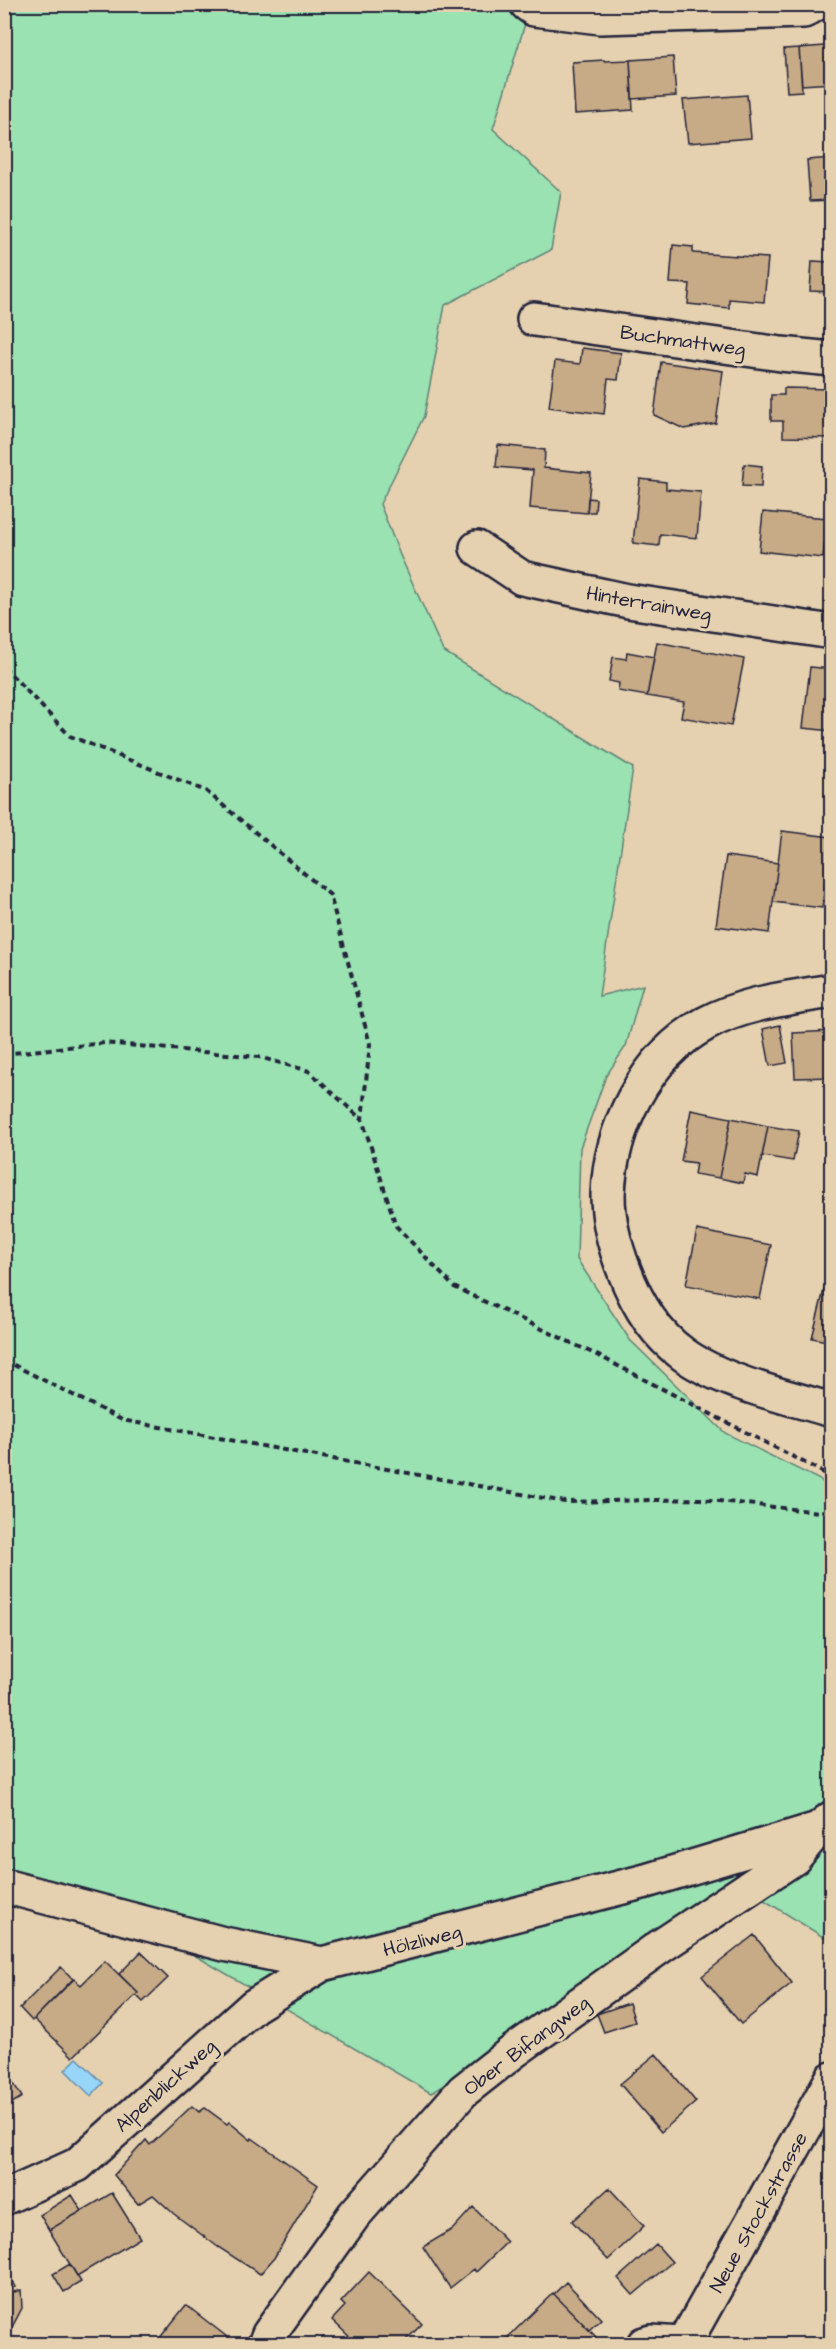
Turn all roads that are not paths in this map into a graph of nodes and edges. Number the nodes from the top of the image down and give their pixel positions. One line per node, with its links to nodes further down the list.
1 (527, 4): 2 (street)
2 (815, 4)
3 (534, 319): 4 (street, Buchmattweg)
4 (831, 359)
5 (477, 548): 6 (street, Hinterrainweg)
6 (831, 632)
7 (831, 991): 8 (street)
8 (831, 1410)
9 (825, 1823): 11 (street, Hölzliweg); 14 (street, Ober Bifangweg)
10 (4, 1886): 11 (street, Hölzliweg)
11 (322, 1964): 13 (street, Alpenblickweg)
12 (831, 2079): 16 (street, Neue Stockstrasse)
13 (4, 2199)
14 (265, 2344)
15 (644, 2344): 16 (street)
16 (683, 2344)

